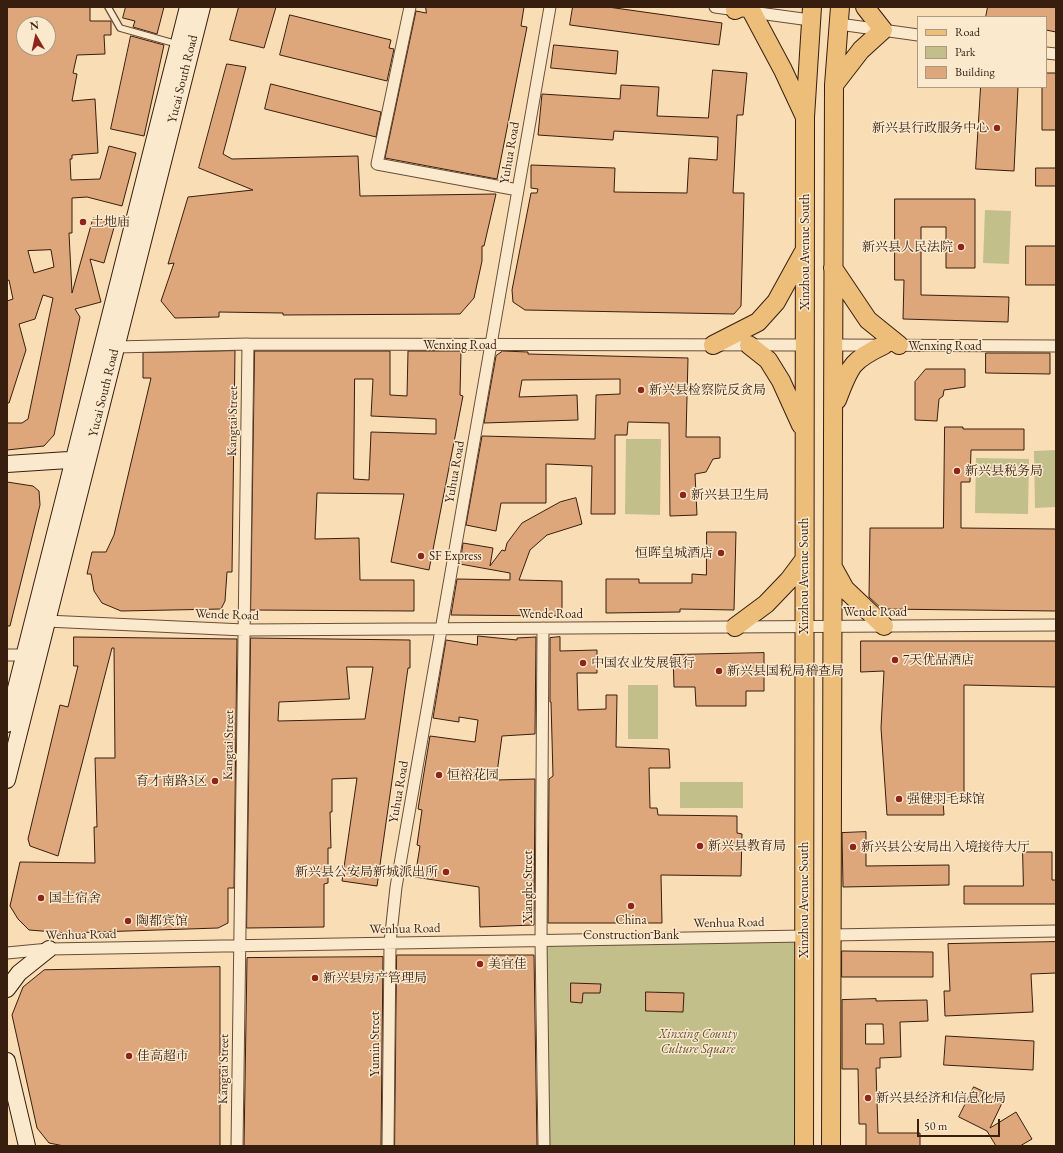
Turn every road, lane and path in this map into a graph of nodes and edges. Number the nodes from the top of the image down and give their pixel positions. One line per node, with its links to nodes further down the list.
1 (108, 7): 13 (lane)
2 (188, 7): 13 (street, Yucai South Road)
3 (202, 7): 27 (street, Yucai South Road)
4 (410, 7): 16 (street)
5 (550, 7): 16 (street, Yuhua Road)
6 (715, 7): 8 (street)
7 (865, 7): 11 (main road)
8 (743, 10): 9 (street); 15 (main road)
9 (811, 14): 15 (main road, Xinzhou Avenue South)
10 (839, 16): 11 (street); 14 (main road)
11 (883, 30): 12 (street); 14 (main road)
12 (917, 35)
13 (179, 44): 30 (street, Yucai South Road)
14 (834, 84): 18 (main road)
15 (805, 118): 17 (main road, Xinzhou Avenue South)
16 (518, 190): 20 (street, Yuhua Road)
17 (805, 250): 21 (main road); 23 (main road, Xinzhou Avenue South)
18 (833, 268): 24 (main road); 25 (main road)
19 (248, 344): 20 (street, Wenxing Road); 27 (street, Wenxing Road); 42 (street, Kangtai Street)
20 (491, 345): 21 (street, Wenxing Road); 41 (street, Yuhua Road)
21 (712, 345): 22 (street, Wenxing Road)
22 (749, 345): 23 (street, Wenxing Road); 29 (main road)
23 (805, 345): 29 (main road, Xinzhou Avenue South)
24 (833, 345): 25 (street, Wenxing Road); 28 (main road)
25 (891, 345): 26 (street, Wenxing Road); 28 (main road)
26 (1056, 346)
27 (115, 347): 30 (street, Yucai South Road)
28 (833, 408): 33 (main road)
29 (804, 432): 32 (main road, Xinzhou Avenue South)
30 (81, 459): 31 (street); 34 (street, Yucai South Road); 44 (street, Yucai South Road)
31 (7, 464)
32 (804, 560): 37 (main road); 38 (main road, Xinzhou Avenue South)
33 (833, 568): 36 (main road); 39 (main road)
34 (46, 621): 42 (street, Wende Road); 46 (street, Yucai South Road)
35 (1056, 625): 36 (street, Wende Road)
36 (884, 626): 39 (street, Wende Road)
37 (735, 627): 38 (street, Wende Road); 40 (street, Wende Road)
38 (804, 627): 39 (street, Wende Road); 49 (main road, Xinzhou Avenue South)
39 (832, 627): 48 (main road)
40 (543, 628): 41 (street, Wende Road); 50 (street, Xianghe Street)
41 (441, 629): 42 (street, Wende Road); 51 (street, Yuhua Road)
42 (244, 630): 52 (street, Kangtai Street)
43 (7, 655): 44 (street)
44 (25, 655): 45 (street, Yucai South Road)
45 (7, 724)
46 (7, 780)
47 (1056, 930): 48 (street)
48 (832, 935): 64 (main road)
49 (804, 936): 50 (street, Wenhua Road); 63 (main road, Xinzhou Avenue South)
50 (541, 940): 51 (street, Wenhua Road); 62 (street, Xianghe Street)
51 (390, 943): 52 (street, Wenhua Road); 61 (street, Yumin Street)
52 (240, 946): 53 (street, Wenhua Road); 60 (street, Kangtai Street)
53 (49, 949): 54 (street, Wenhua Road); 55 (street)
54 (7, 953)
55 (7, 989)
56 (7, 1061): 59 (street)
57 (7, 1099): 58 (street)
58 (18, 1146)
59 (28, 1146)
60 (237, 1146)
61 (388, 1146)
62 (544, 1146)
63 (804, 1146)
64 (831, 1146)

